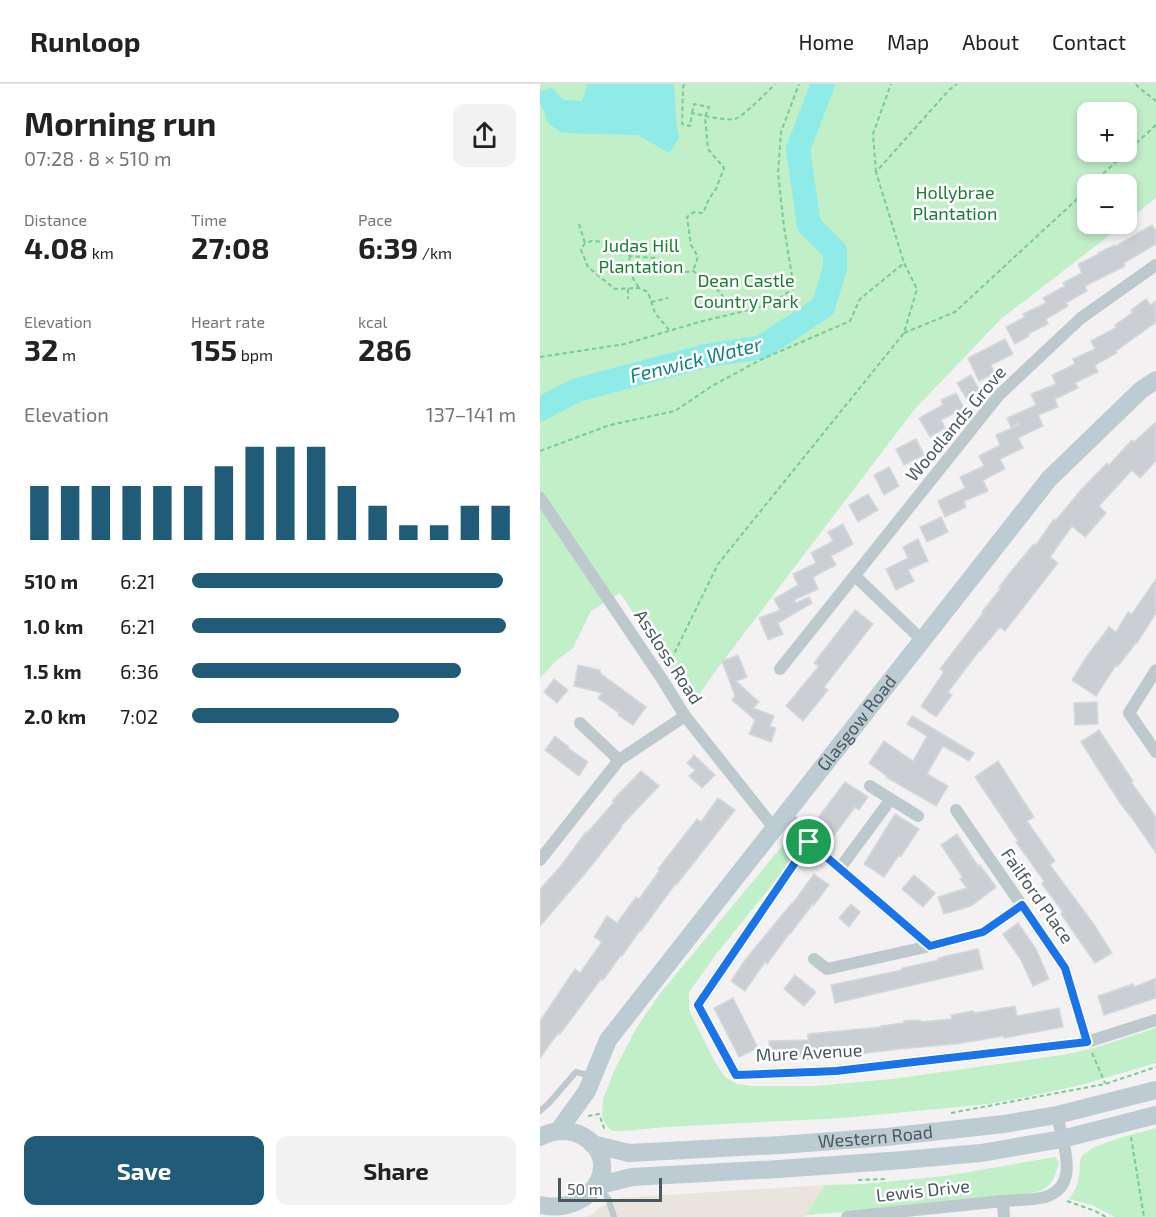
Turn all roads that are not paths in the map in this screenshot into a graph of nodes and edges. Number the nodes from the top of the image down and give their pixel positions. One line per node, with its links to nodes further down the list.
1 (1156, 265): 4 (street, Woodlands Grove)
2 (1156, 380): 5 (main road, Glasgow Road)
3 (540, 498): 8 (street, Assloss Road)
4 (855, 576): 5 (street); 6 (street, Woodlands Grove)
5 (922, 640): 15 (main road, Glasgow Road)
6 (780, 669)
7 (1156, 670): 10 (street)
8 (685, 716): 11 (street); 17 (street, Assloss Road)
9 (580, 723): 11 (street)
10 (1156, 752)
11 (620, 760): 19 (street)
12 (870, 786): 13 (street)
13 (891, 799): 16 (street); 20 (street)
14 (956, 810): 21 (street, Failford Place)
15 (786, 813): 17 (main road, Glasgow Road); 18 (street)
16 (918, 816)
17 (774, 828): 26 (main road, Glasgow Road)
18 (809, 842): 20 (street); 25 (street, Mure Avenue)
19 (540, 858)
20 (840, 868): 22 (street)
21 (1022, 905): 22 (street); 25 (street, Failford Place)
22 (930, 946): 23 (street)
23 (814, 959)
24 (1156, 1020): 25 (street, Mure Avenue)
25 (1087, 1042)
26 (590, 1084): 28 (lane); 31 (main road, Glasgow Road); 32 (main road, Glasgow Road)
27 (1156, 1090): 29 (main road, Western Road)
28 (540, 1111)
29 (1057, 1115): 32 (main road, Western Road); 34 (street)
30 (1156, 1115): 34 (main road, Western Road)
31 (558, 1130): 32 (main road, Western Road); 33 (main road)
32 (585, 1132): 35 (main road)
33 (540, 1137)
34 (1062, 1139): 35 (main road, Western Road); 36 (street, Lewis Drive)
35 (599, 1187): 37 (main road); 38 (lane)
36 (1003, 1201): 39 (street, Lewis Drive); 40 (street)
37 (540, 1206)
38 (614, 1217)
39 (847, 1217)
40 (1004, 1217)

